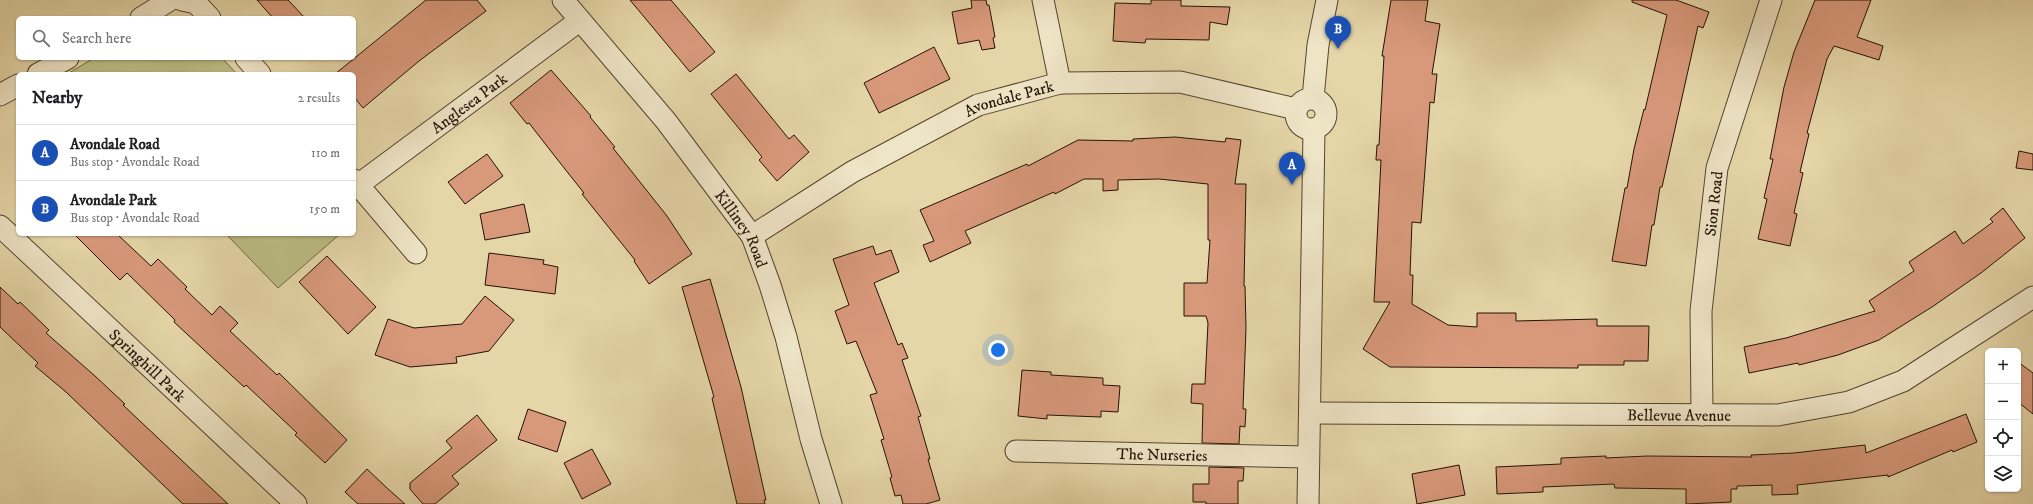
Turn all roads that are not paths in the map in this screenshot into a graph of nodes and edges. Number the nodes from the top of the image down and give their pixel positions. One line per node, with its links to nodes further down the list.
1 (170, 0): 7 (street)
2 (182, 0): 8 (street)
3 (563, 0): 9 (street, Killiney Road)
4 (1044, 0): 14 (street)
5 (1327, 0): 17 (street)
6 (1771, 0): 24 (street, Sion Road)
7 (144, 16)
8 (208, 16)
9 (579, 21): 18 (street, Anglesea Park); 20 (street, Killiney Road)
10 (64, 60): 12 (street)
11 (248, 60): 13 (street)
12 (42, 72)
13 (258, 72)
14 (1060, 83): 17 (street, Avondale Park); 20 (street, Avondale Park)
15 (16, 86): 16 (street)
16 (0, 95)
17 (1305, 102): 23 (street)
18 (356, 182): 21 (street, Anglesea Park)
19 (0, 226): 27 (street, Springhill Park)
20 (752, 236): 28 (street, Killiney Road)
21 (416, 253)
22 (2029, 304): 24 (street, Bellevue Avenue)
23 (1310, 412): 24 (street, Bellevue Avenue); 26 (street)
24 (1702, 415)
25 (1016, 451): 26 (street, The Nurseries)
26 (1308, 457): 29 (street)
27 (296, 504)
28 (831, 504)
29 (1308, 504)

